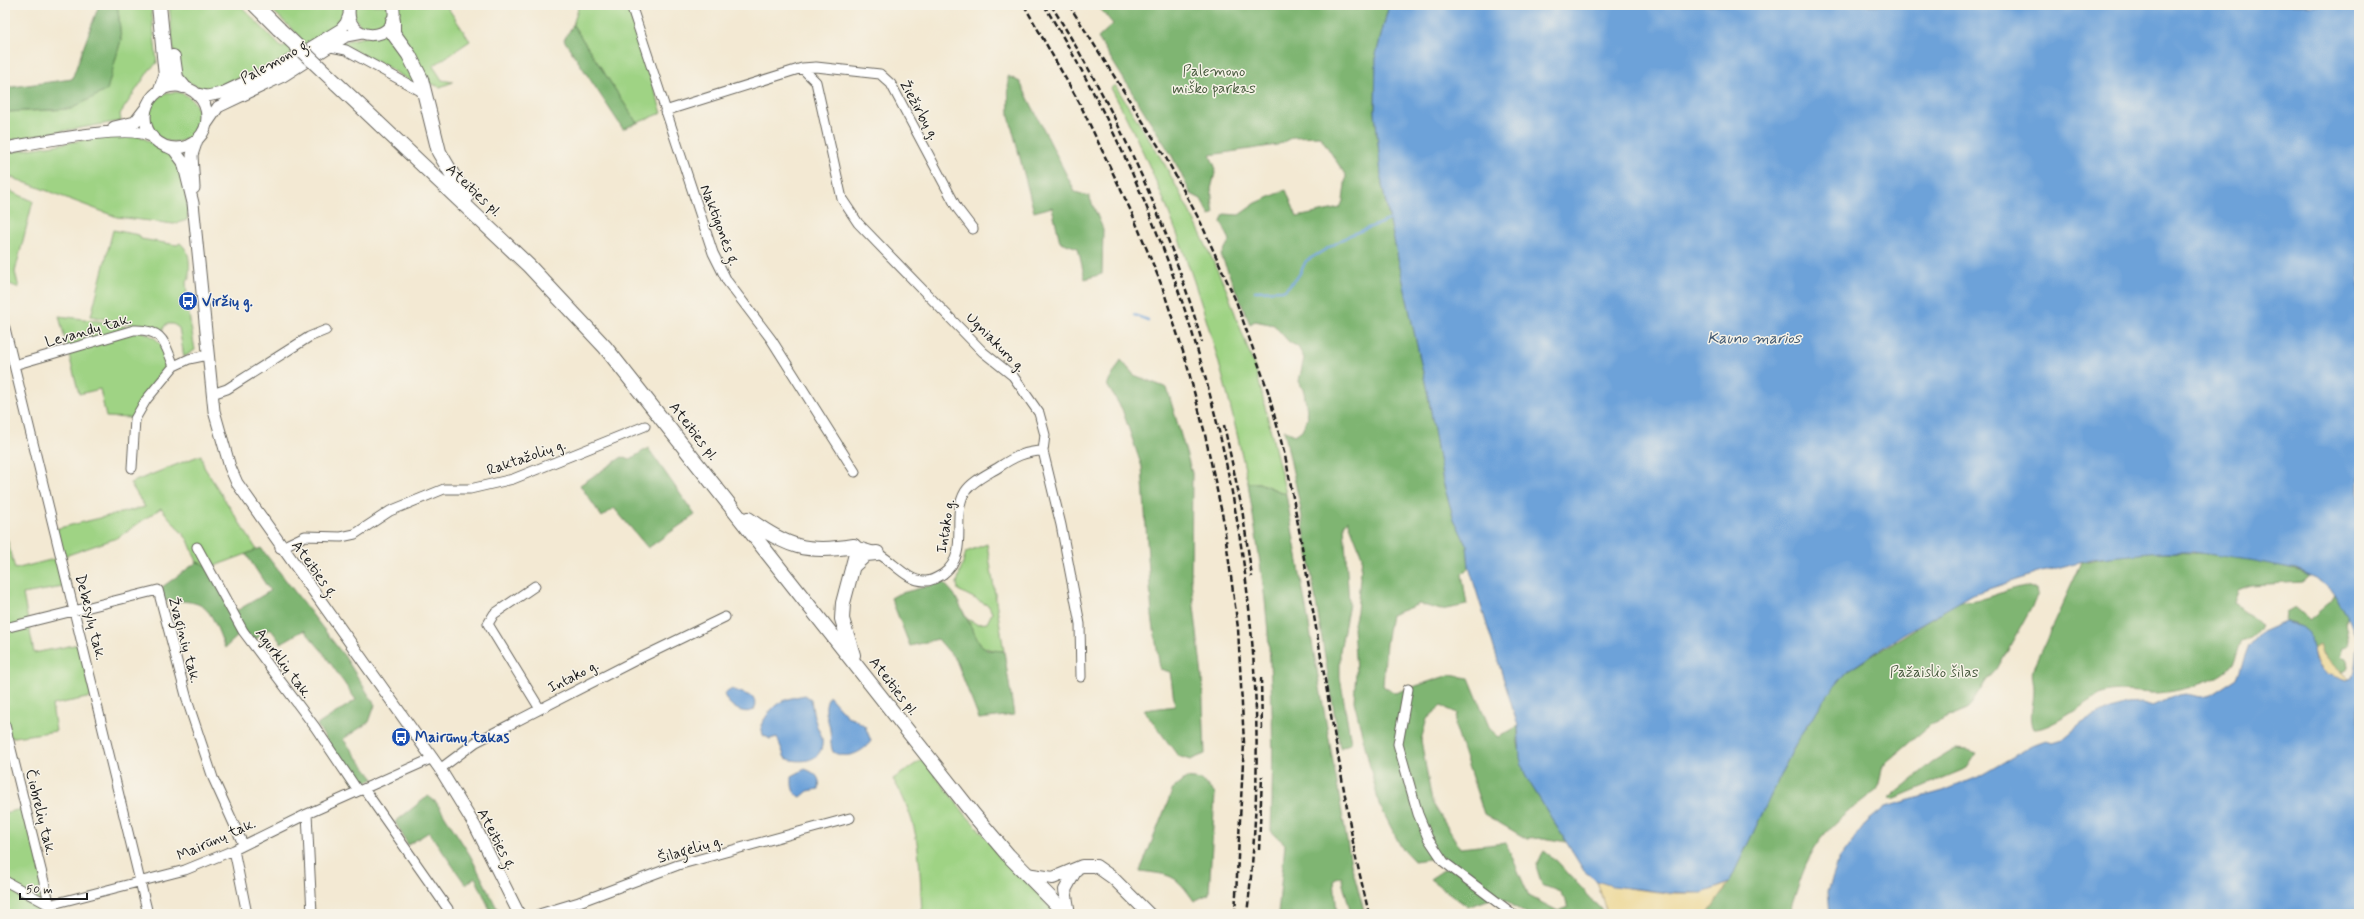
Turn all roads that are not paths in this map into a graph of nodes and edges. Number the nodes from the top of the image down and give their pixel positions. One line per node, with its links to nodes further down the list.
1 (159, 5): 11 (highway)
2 (167, 5): 10 (highway)
3 (254, 5): 23 (highway, Ateities pl., bridge)
4 (631, 5): 15 (street, Naktigonės g.)
5 (350, 10): 7 (street); 12 (street, Palemono g.)
6 (394, 10): 7 (street, Palemono g.); 13 (highway)
7 (362, 33): 8 (street, Palemono g.)
8 (331, 46): 13 (street); 16 (street, Palemono g.)
9 (802, 68): 15 (street, Žiežirbų g.); 24 (street, Žiežirbų g.); 32 (street, Ugniakuro g.)
10 (183, 86): 11 (street); 12 (street)
11 (161, 89): 14 (street)
12 (198, 94): 16 (street)
13 (426, 94): 23 (highway)
14 (145, 109): 17 (street); 18 (street)
15 (665, 111): 34 (street, Naktigonės g.)
16 (207, 123): 19 (street)
17 (99, 133): 18 (street); 21 (street)
18 (151, 136): 20 (street)
19 (197, 140): 20 (street); 22 (street, Ateities g.)
20 (168, 147): 22 (street, Ateities g.)
21 (5, 148)
22 (193, 203): 27 (street, Ateities g.)
23 (479, 218): 35 (highway, Ateities pl.)
24 (973, 229)
25 (5, 328): 28 (street, Debesylų tak.)
26 (326, 330): 30 (street)
27 (208, 355): 29 (street); 30 (street, Ateities g.)
28 (14, 365): 29 (street, Levandų tak.); 42 (street, Debesylų tak.)
29 (174, 366): 33 (street)
30 (212, 394): 38 (street, Ateities g.)
31 (645, 426): 38 (street, Raktažolių g.)
32 (1043, 451): 39 (street, Intako g.); 46 (street, Ugniakuro g.)
33 (132, 468)
34 (855, 472)
35 (732, 507): 36 (highway); 45 (highway, Ateities pl.)
36 (854, 546): 39 (street, Intako g.); 40 (highway)
37 (197, 547): 52 (street, Agurklių tak.)
38 (280, 548): 50 (street, Ateities g.)
39 (877, 553): 40 (highway)
40 (853, 566): 45 (highway)
41 (535, 586): 48 (street)
42 (75, 612): 44 (street, Žvaginių tak.); 55 (street, Žvaginių tak.); 60 (street, Debesylų tak.)
43 (725, 617): 48 (street, Intako g.)
44 (5, 628)
45 (857, 666): 58 (highway, Ateities pl.)
46 (1081, 677)
47 (1408, 689): 71 (street)
48 (540, 709): 51 (street, Intako g.)
49 (5, 725): 61 (street, Čiobrelių tak.)
50 (432, 758): 51 (street, Ateities g.); 52 (street, Mairūnų tak.)
51 (440, 769): 67 (street, Ateities g.)
52 (361, 790): 53 (street, Mairūnų tak.); 66 (street, Agurklių tak.)
53 (307, 814): 55 (street, Mairūnų tak.); 65 (street)
54 (850, 818): 68 (street, Šilagėlių g.)
55 (243, 844): 56 (street, Mairūnų tak.)
56 (234, 850): 60 (street, Mairūnų tak.); 64 (street)
57 (1078, 867): 58 (main road); 69 (main road); 70 (main road)
58 (1026, 874): 69 (highway, Ateities pl.)
59 (5, 881): 61 (street)
60 (140, 881): 61 (street, Mairūnų tak.); 63 (street, Debesylų tak.)
61 (49, 904): 62 (street, Čiobrelių tak.)
62 (52, 914)
63 (148, 914)
64 (247, 914)
65 (312, 914)
66 (448, 914)
67 (519, 914)
68 (539, 914)
69 (1067, 914)
70 (1149, 914)
71 (1514, 914)

